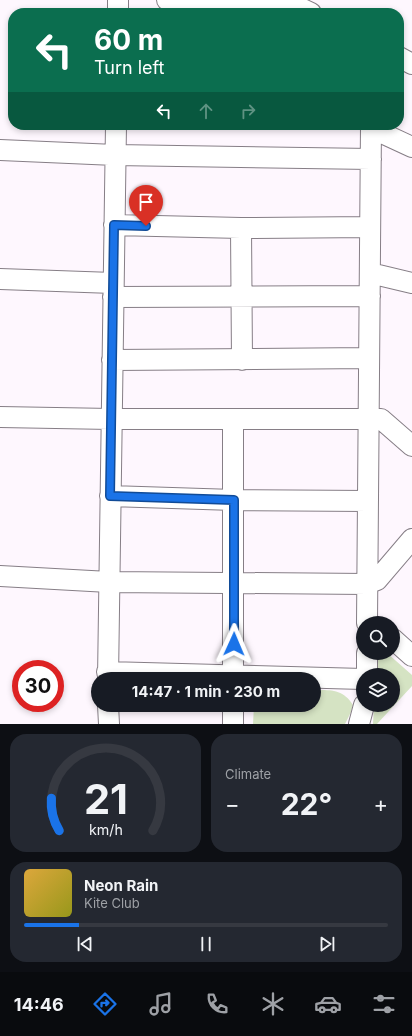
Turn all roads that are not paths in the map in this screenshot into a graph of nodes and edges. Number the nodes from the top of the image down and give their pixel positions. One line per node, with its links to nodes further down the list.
1 (167, 0): 3 (street)
2 (288, 1): 3 (street); 4 (street)
3 (243, 7)
4 (301, 8)
5 (116, 130): 10 (street)
6 (371, 130): 11 (street)
7 (377, 130): 8 (street)
8 (412, 147)
9 (0, 150): 10 (street)
10 (115, 155): 11 (street); 12 (street)
11 (371, 159): 13 (street)
12 (114, 225): 14 (street); 18 (street)
13 (370, 227): 14 (street); 15 (street)
14 (241, 228): 20 (street)
15 (370, 273): 17 (street); 19 (street)
16 (0, 279): 18 (street)
17 (412, 283)
18 (113, 290): 20 (street); 22 (street)
19 (370, 296): 20 (street); 21 (street)
20 (242, 297): 23 (street)
21 (369, 358): 23 (street); 27 (street)
22 (112, 360): 23 (street); 25 (street)
23 (242, 360)
24 (0, 417): 25 (street)
25 (111, 419): 26 (street); 29 (street)
26 (233, 420): 27 (street); 30 (street)
27 (369, 420): 28 (street); 31 (street)
28 (412, 446)
29 (110, 496): 30 (street); 34 (street)
30 (234, 500): 31 (street); 35 (street)
31 (368, 501): 36 (street)
32 (412, 539): 36 (street)
33 (0, 576): 34 (street)
34 (109, 582): 35 (street); 40 (street)
35 (234, 582): 36 (street); 41 (street)
36 (367, 584): 37 (street)
37 (370, 616)
38 (400, 645): 39 (street)
39 (412, 656)
40 (107, 672)
41 (233, 672)
42 (321, 678): 43 (street)
43 (356, 679)
44 (108, 712): 47 (street)
45 (233, 712): 48 (street)
46 (363, 712): 49 (street)
47 (109, 724)
48 (233, 724)
49 (359, 724)

